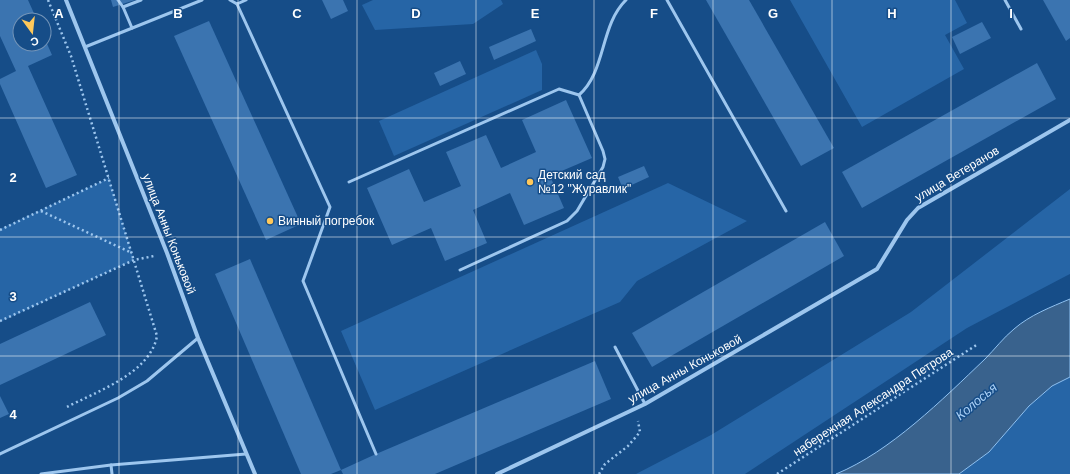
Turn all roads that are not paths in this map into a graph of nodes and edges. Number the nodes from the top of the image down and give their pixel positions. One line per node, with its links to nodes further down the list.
1 (66, 0): 14 (street, улица Анны Коньковой)
2 (118, 0): 11 (lane)
3 (141, 0): 11 (lane)
4 (202, 0): 12 (lane)
5 (230, 0): 10 (lane)
6 (246, 0): 10 (lane)
7 (626, 0): 15 (lane)
8 (667, 0): 18 (lane)
9 (1005, 0): 13 (lane)
10 (238, 4): 26 (lane)
11 (123, 7): 12 (lane)
12 (132, 28): 14 (lane)
13 (1021, 29)
14 (84, 47): 21 (street, улица Анны Коньковой)
15 (579, 95): 17 (lane); 20 (lane)
16 (1070, 120): 19 (street, улица Ветеранов)
17 (349, 182)
18 (786, 211)
19 (877, 269): 23 (street, улица Анны Коньковой)
20 (460, 270)
21 (198, 338): 24 (lane); 25 (street, улица Анны Коньковой)
22 (615, 347): 23 (lane)
23 (645, 404): 31 (street, улица Анны Коньковой)
24 (0, 454)
25 (246, 454): 27 (lane); 30 (street, улица Анны Коньковой)
26 (376, 454)
27 (111, 465): 28 (lane); 29 (lane)
28 (41, 474)
29 (112, 474)
30 (255, 474)
31 (497, 474)

